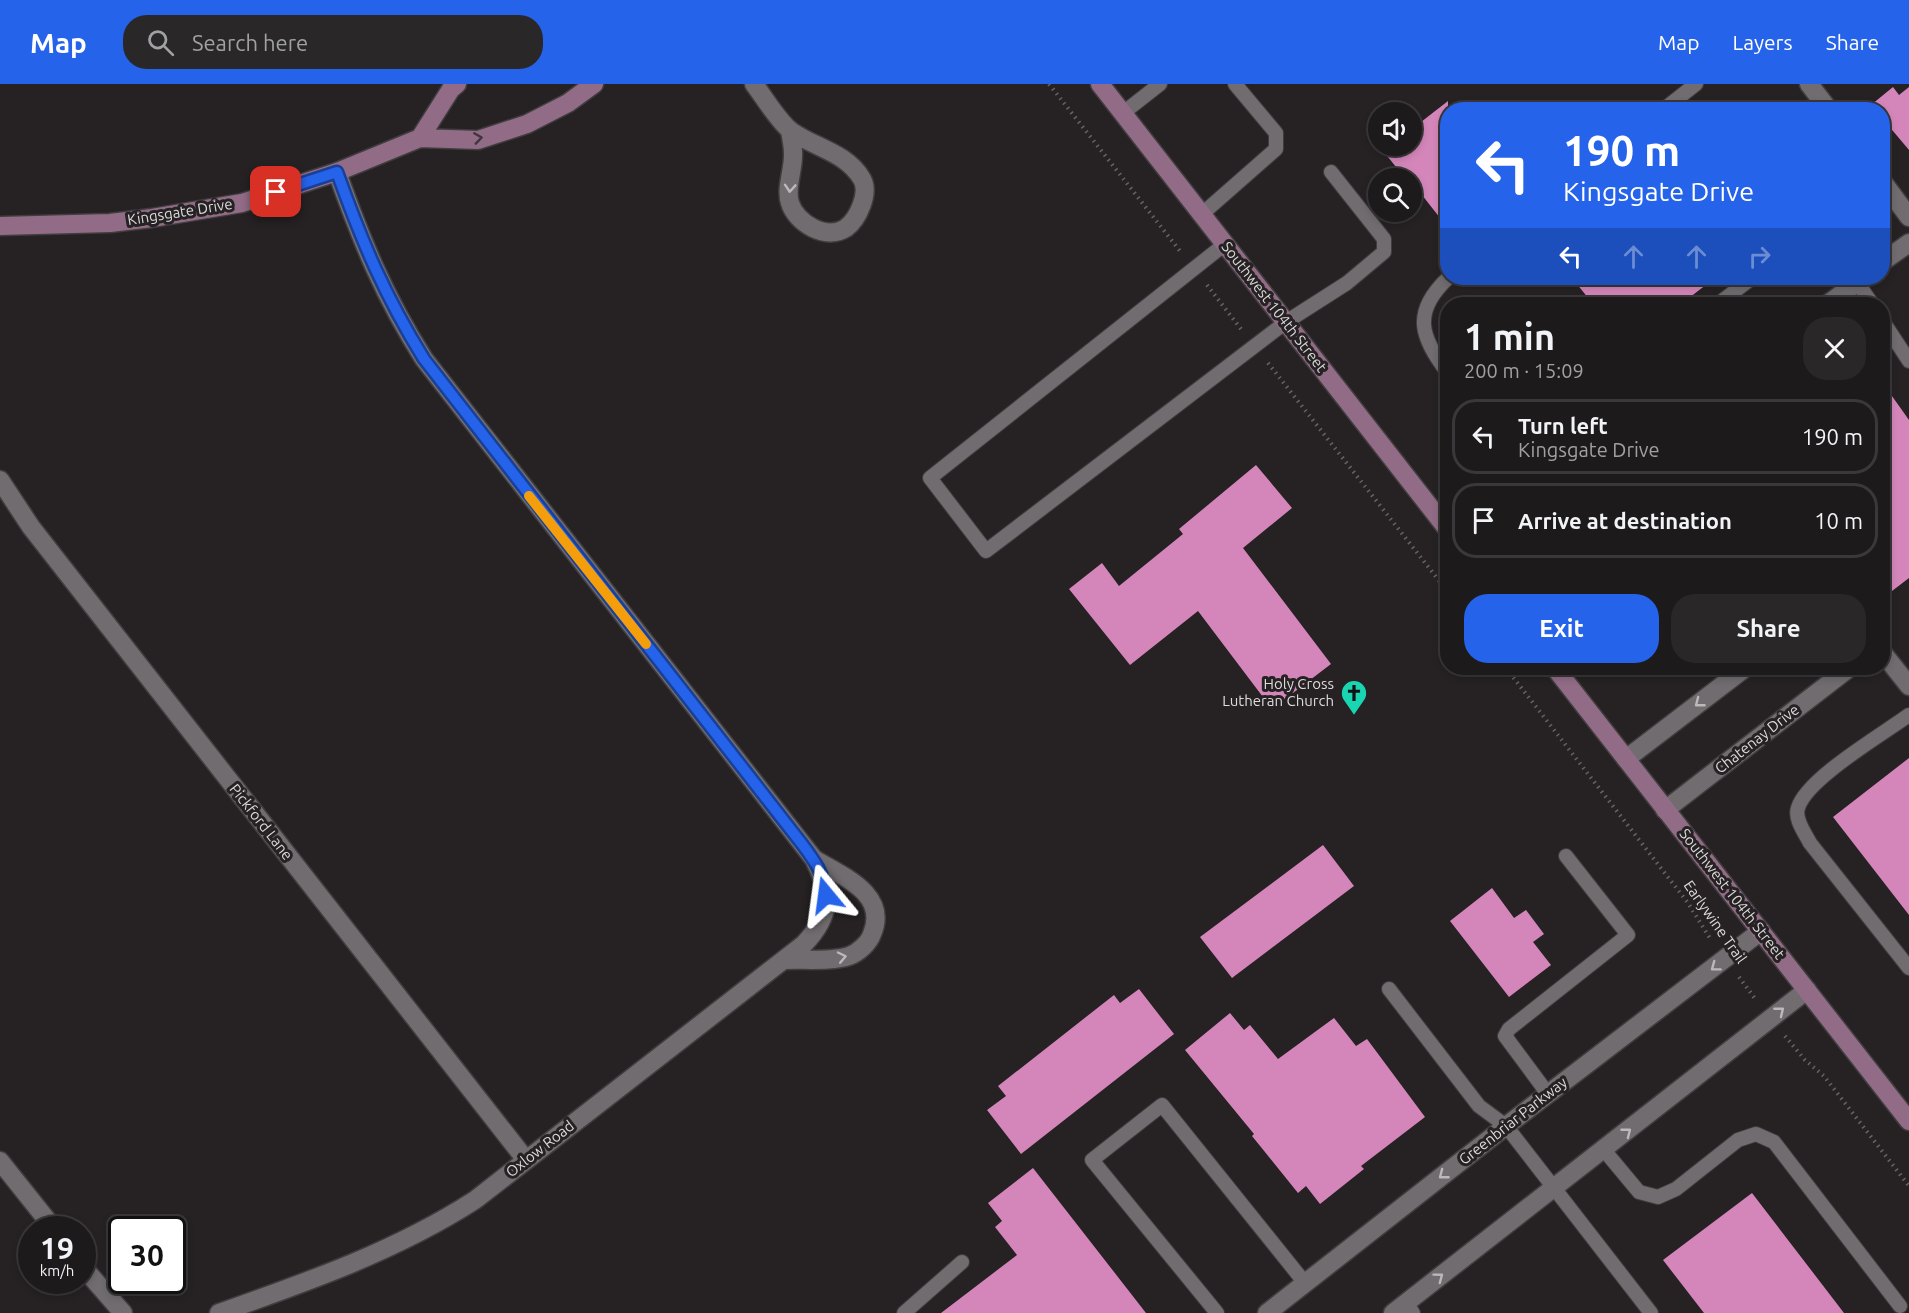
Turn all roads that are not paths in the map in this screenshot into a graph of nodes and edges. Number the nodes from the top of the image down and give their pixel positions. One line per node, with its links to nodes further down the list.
1 (458, 84): 13 (main road)
2 (594, 84): 13 (main road, Kingsgate Drive, one-way to 2)
3 (754, 84): 12 (street)
4 (1100, 84): 11 (main road, Southwest 104th Street)
5 (1160, 84): 11 (lane)
6 (1235, 84): 17 (lane)
7 (1696, 84): 9 (lane)
8 (1809, 84): 10 (street)
9 (1673, 102)
10 (1823, 102)
11 (1123, 113): 17 (main road, Southwest 104th Street)
12 (790, 130): 12 (street, one-way to 12)
13 (420, 138): 14 (main road, Kingsgate Drive)
14 (337, 172): 19 (main road, Kingsgate Drive); 43 (street)
15 (1331, 172): 28 (lane)
16 (1890, 192): 18 (street)
17 (1202, 214): 21 (main road, Southwest 104th Street)
18 (1909, 217)
19 (0, 226)
20 (1909, 243): 22 (street)
21 (1225, 244): 28 (main road, Southwest 104th Street); 28 (lane)
22 (1890, 256)
23 (1442, 285): 31 (lane)
24 (1743, 285): 26 (lane)
25 (1853, 285): 27 (street)
26 (1727, 297)
27 (1837, 297)
28 (1286, 322): 33 (main road, Southwest 104th Street)
29 (1890, 332): 30 (lane)
30 (1909, 361)
31 (1440, 363)
32 (0, 480): 53 (street, Pickford Lane)
33 (1440, 520)
34 (1890, 662): 38 (street)
35 (1560, 675): 40 (main road, Southwest 104th Street)
36 (1736, 675): 40 (street, one-way to 40)
37 (1840, 675): 41 (street, Chatenay Drive)
38 (1909, 686)
39 (1909, 715): 46 (lane)
40 (1626, 759): 41 (main road, Southwest 104th Street)
41 (1665, 810): 44 (main road, Southwest 104th Street)
42 (1566, 856): 49 (lane)
43 (814, 859): 45 (street, Oxlow Road); 45 (street, one-way to 43)
44 (1761, 931): 48 (main road, Southwest 104th Street); 49 (street, Greenbriar Parkway, one-way to 49)
45 (784, 960): 53 (street, Oxlow Road)
46 (1909, 968)
47 (1389, 989): 51 (lane)
48 (1807, 990): 50 (main road, Southwest 104th Street); 52 (street, one-way to 48)
49 (1548, 1094): 51 (street, Greenbriar Parkway)
50 (1909, 1121)
51 (1506, 1126): 55 (lane); 59 (street, Greenbriar Parkway, one-way to 59)
52 (1604, 1150): 55 (street); 60 (lane)
53 (526, 1160): 63 (street, Oxlow Road)
54 (0, 1161): 56 (street)
55 (1555, 1188): 61 (street, one-way to 55); 67 (lane)
56 (44, 1216)
57 (962, 1262): 64 (lane)
58 (96, 1282): 62 (street)
59 (1305, 1283): 65 (lane); 66 (street, Greenbriar Parkway)
60 (1900, 1306)
61 (1404, 1310)
62 (123, 1313)
63 (219, 1313)
64 (904, 1313)
65 (1217, 1313)
66 (1267, 1313)
67 (1650, 1313)

